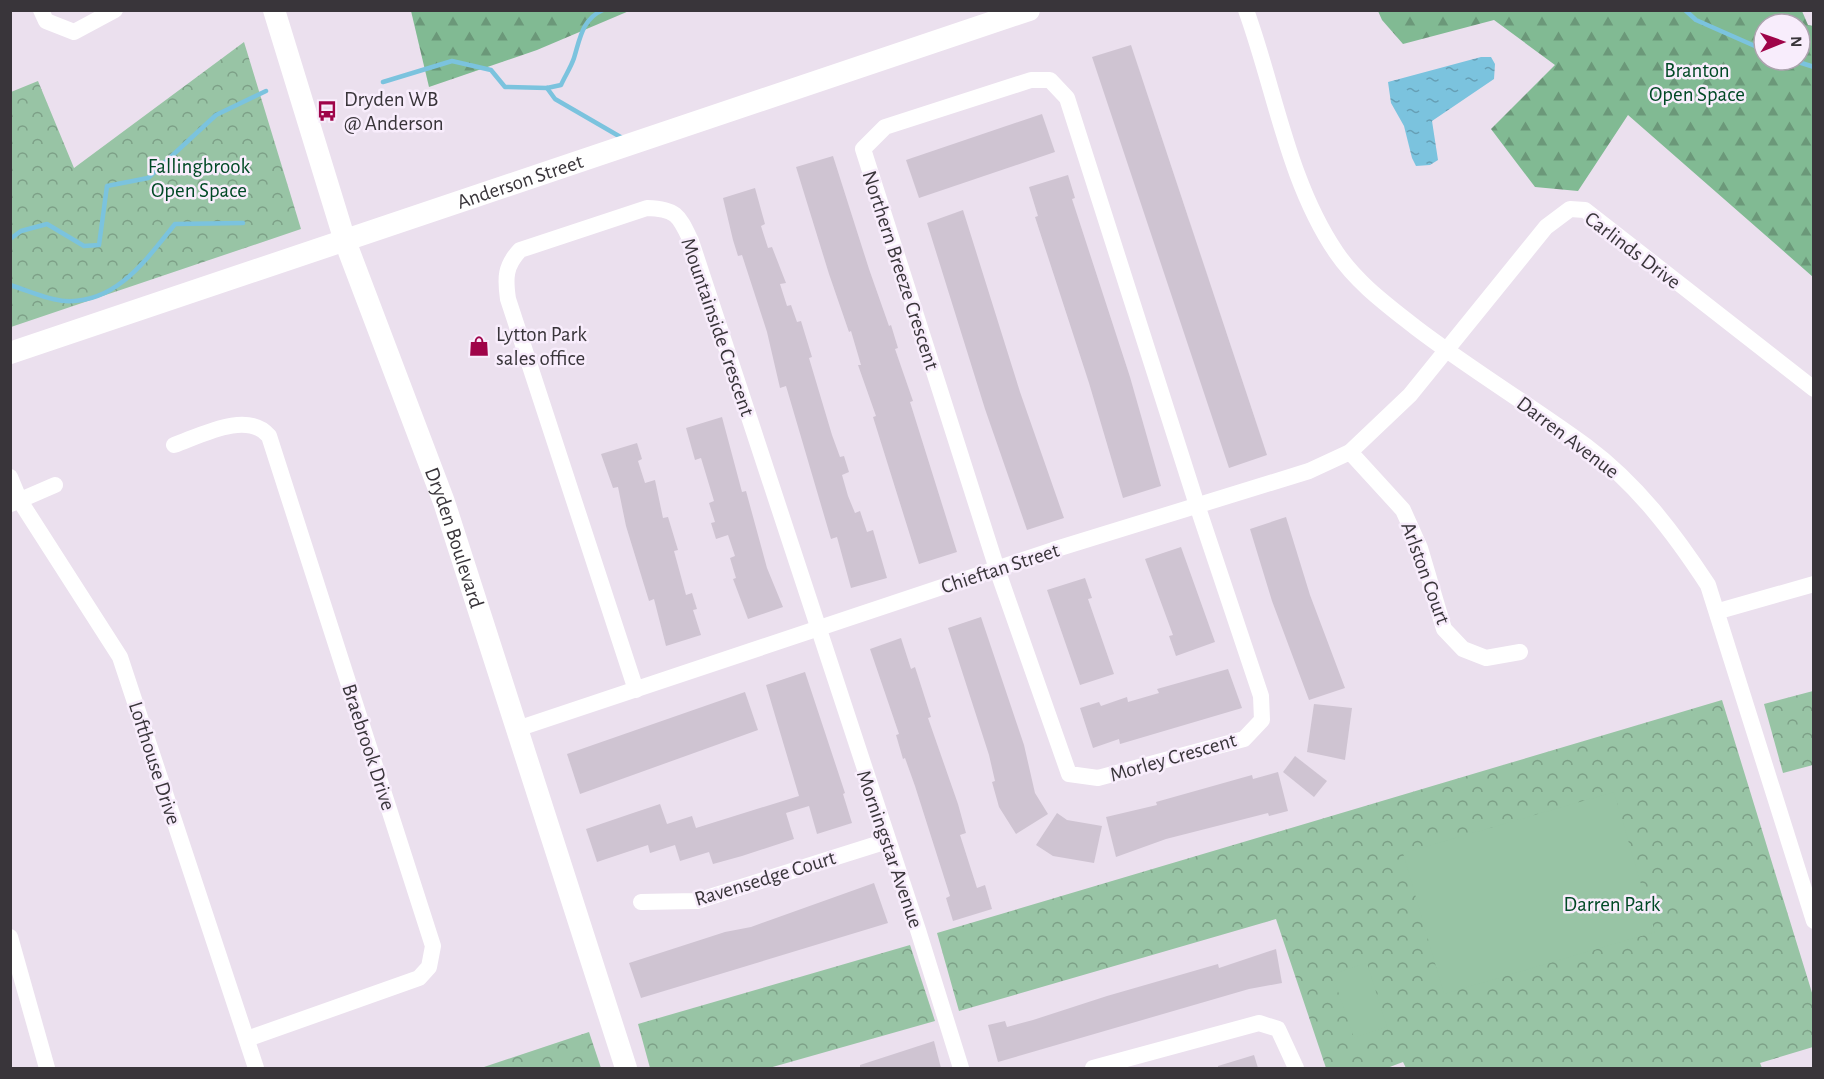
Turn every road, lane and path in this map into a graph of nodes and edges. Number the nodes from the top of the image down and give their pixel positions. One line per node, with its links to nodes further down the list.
1 (41, 10): 2 (street)
2 (115, 10)
3 (273, 10): 6 (street, Dryden Boulevard)
4 (1029, 10): 6 (street, Anderson Street)
5 (1246, 10): 7 (street, Darren Avenue)
6 (345, 241): 8 (street, Anderson Street); 22 (street, Dryden Boulevard)
7 (1446, 350): 9 (street, Carlinds Drive); 11 (street, Chieftan Street); 18 (street, Darren Avenue)
8 (10, 353)
9 (1814, 389)
10 (174, 445): 27 (street, Braebrook Drive)
11 (1350, 452): 15 (street, Chieftan Street); 20 (street, Arlston Court)
12 (10, 477): 14 (street, Lofthouse Drive)
13 (55, 485): 14 (street)
14 (15, 502): 27 (street, Lofthouse Drive)
15 (1197, 505): 16 (street, Chieftan Street); 16 (street, Morley Crescent); 16 (street, Northern Breeze Crescent)
16 (997, 569): 19 (street, Chieftan Street)
17 (1814, 584): 18 (street)
18 (1719, 612): 25 (street, Darren Avenue)
19 (817, 629): 21 (street, Chieftan Street); 21 (street, Mountainside Crescent); 23 (street, Morningstar Avenue)
20 (1520, 652)
21 (636, 690): 22 (street, Chieftan Street)
22 (517, 729): 30 (street, Dryden Boulevard)
23 (887, 841): 24 (street, Ravensedge Court); 31 (street, Morningstar Avenue)
24 (641, 902)
25 (1814, 921)
26 (10, 937): 28 (street)
27 (247, 1039): 29 (street, Lofthouse Drive)
28 (47, 1068)
29 (256, 1068)
30 (626, 1068)
31 (961, 1068)
32 (1093, 1068): 33 (street)
33 (1296, 1068)

